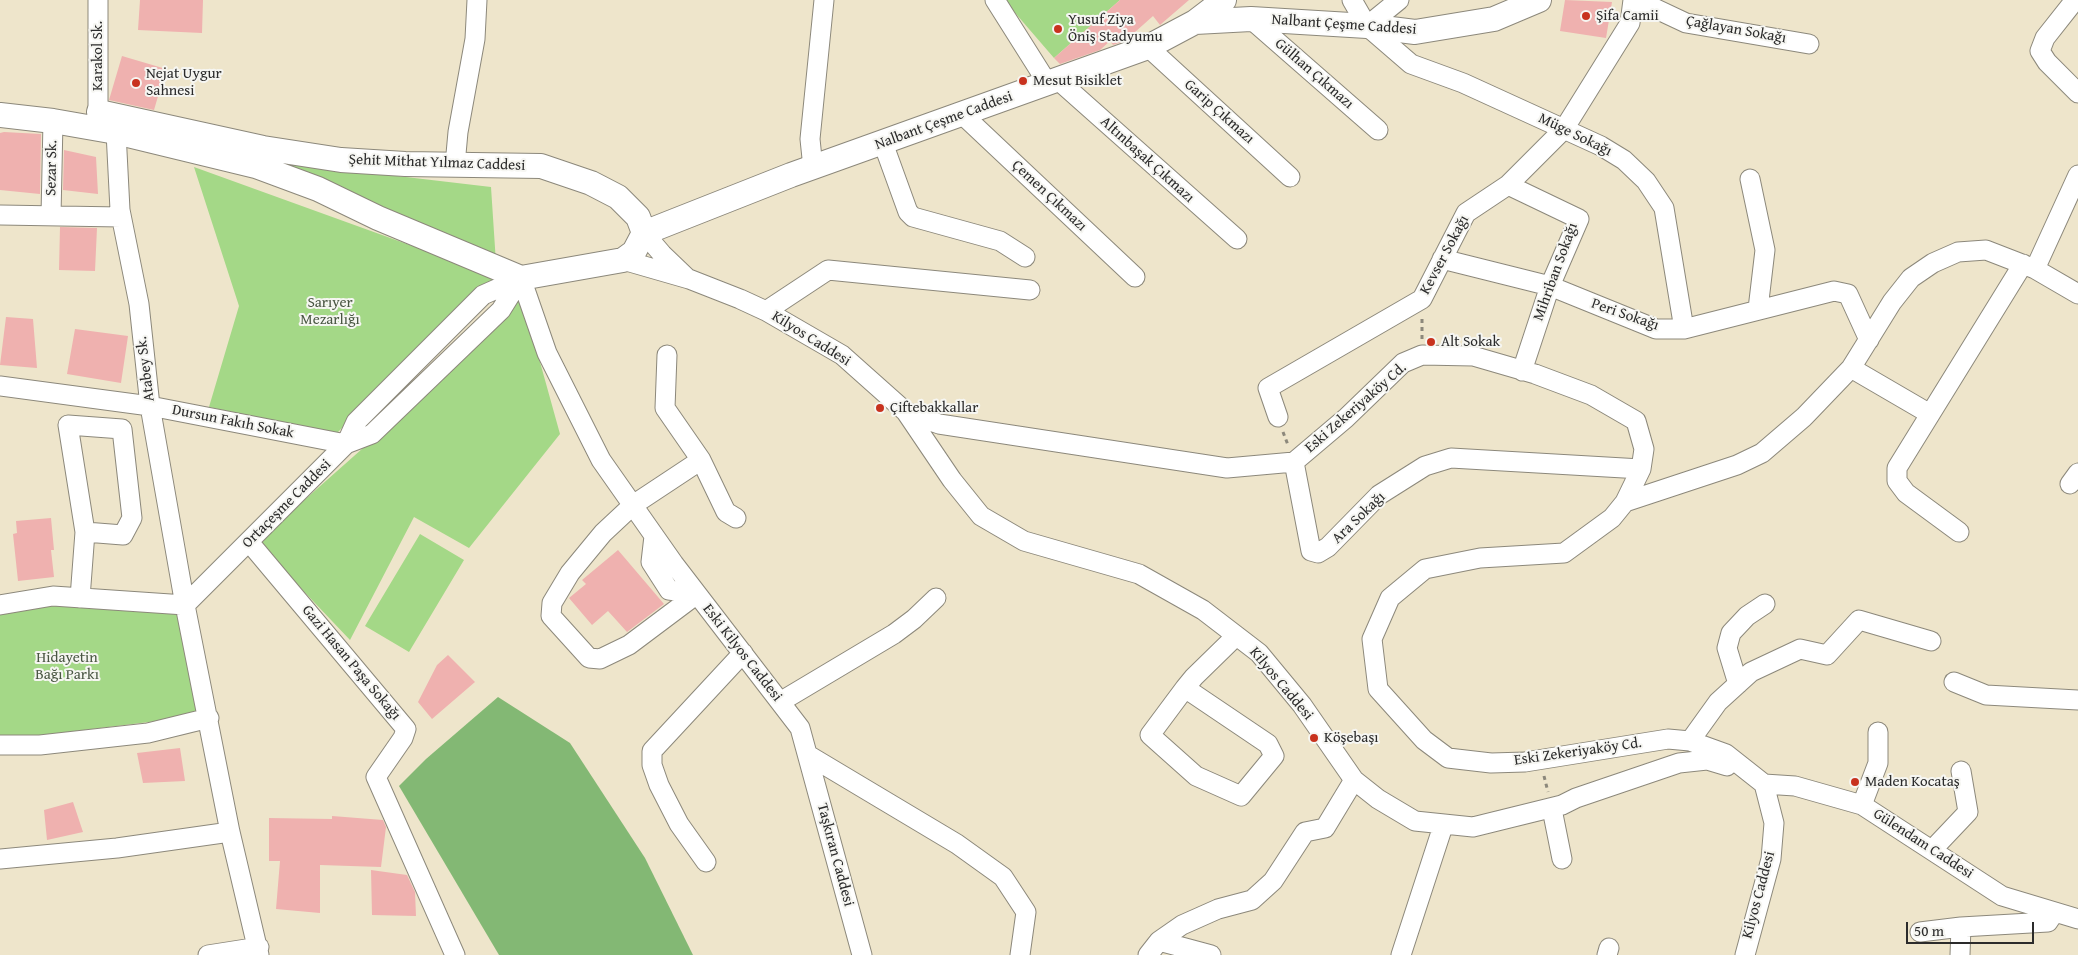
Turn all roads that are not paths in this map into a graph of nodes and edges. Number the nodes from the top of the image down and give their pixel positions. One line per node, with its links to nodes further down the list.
1 (98, 0): 22 (street, Karakol Sk.)
2 (477, 0): 31 (street)
3 (824, 0): 32 (street)
4 (995, 0): 19 (street, Altınbaşak Çıkmazı)
5 (1224, 0): 13 (main road)
6 (1352, 0): 14 (street, Müge Sokağı)
7 (1399, 0): 14 (street)
8 (1539, 0): 15 (main road, Nalbant Çeşme Caddesi)
9 (1633, 0): 26 (street, Kevser Sokağı)
10 (1637, 0): 16 (street, Çağlayan Sokağı)
11 (2074, 0): 20 (street)
12 (1247, 9): 13 (main road, Nalbant Çeşme Caddesi); 14 (main road, Nalbant Çeşme Caddesi); 27 (street, Gülhan Çıkmazı)
13 (1195, 22): 17 (main road, Nalbant Çeşme Caddesi)
14 (1367, 26): 15 (main road, Nalbant Çeşme Caddesi); 18 (street, Müge Sokağı)
15 (1415, 32): 18 (street)
16 (1809, 44)
17 (1148, 47): 19 (main road, Nalbant Çeşme Caddesi); 34 (street, Garip Çıkmazı)
18 (1411, 64): 26 (street, Müge Sokağı)
19 (1053, 82): 23 (main road, Nalbant Çeşme Caddesi); 42 (street, Altınbaşak Çıkmazı)
20 (2078, 93)
21 (0, 101): 22 (main road, Şehit Mithat Yılmaz Caddesi)
22 (98, 112): 30 (main road, Şehit Mithat Yılmaz Caddesi)
23 (963, 115): 29 (main road, Nalbant Çeşme Caddesi); 47 (street, Çemen Çıkmazı)
24 (0, 116): 25 (main road)
25 (53, 121): 28 (main road); 39 (street, Sezar Sk.)
26 (1564, 129): 36 (street, Kevser Sokağı); 55 (street, Müge Sokağı)
27 (1378, 130)
28 (116, 132): 37 (main road); 40 (street, Atabey Sk.)
29 (883, 143): 32 (main road, Nalbant Çeşme Caddesi); 43 (street)
30 (340, 160): 31 (main road, Şehit Mithat Yılmaz Caddesi); 37 (main road)
31 (455, 165): 41 (main road, Şehit Mithat Yılmaz Caddesi)
32 (813, 168): 41 (main road, Nalbant Çeşme Caddesi)
33 (2078, 175): 46 (street)
34 (1290, 177)
35 (1750, 179): 53 (street)
36 (1508, 185): 44 (street, Kevser Sokağı); 50 (street, Mihriban Sokağı)
37 (318, 189): 48 (main road)
38 (0, 215): 39 (street)
39 (51, 216): 40 (street)
40 (121, 217): 61 (street, Atabey Sk.)
41 (644, 233): 45 (main road); 49 (street)
42 (1237, 239)
43 (1026, 257)
44 (1442, 259): 50 (street, Peri Sokağı); 64 (street, Kevser Sokağı)
45 (623, 260): 48 (main road); 49 (street, Kilyos Caddesi)
46 (2029, 266): 52 (street); 56 (street); 63 (street)
47 (1134, 277)
48 (521, 278): 65 (street, Ortaçeşme Caddesi); 70 (street, Eski Kilyos Caddesi)
49 (689, 280): 54 (street, Kilyos Caddesi)
50 (1550, 286): 55 (street, Peri Sokağı); 59 (street, Mihriban Sokağı)
51 (1030, 290): 54 (street)
52 (2078, 294)
53 (1758, 309): 55 (street, Peri Sokağı); 56 (street, Peri Sokağı)
54 (766, 311): 62 (street, Kilyos Caddesi)
55 (1684, 329)
56 (1869, 340): 58 (street)
57 (667, 354): 66 (street)
58 (1851, 368): 63 (street); 69 (street)
59 (1522, 371): 67 (street, Eski Zekeriyaköy Cd.); 68 (street, Eski Zekeriyaköy Cd.)
60 (0, 386): 61 (street, Dursun Fakıh Sokak)
61 (150, 406): 65 (street, Dursun Fakıh Sokak); 80 (street, Atabey Sk.)
62 (906, 412): 67 (street, Eski Zekeriyaköy Cd.); 81 (street, Kilyos Caddesi)
63 (1930, 414): 73 (street)
64 (1278, 417)
65 (346, 444): 74 (street, Ortaçeşme Caddesi)
66 (701, 460): 70 (street); 71 (street)
67 (1294, 462): 68 (street, Ara Sokağı)
68 (1641, 469): 69 (street, Eski Zekeriyaköy Cd.)
69 (1625, 502): 91 (street, Eski Zekeriyaköy Cd.)
70 (633, 505): 75 (street, Eski Kilyos Caddesi); 75 (street)
71 (736, 518)
72 (84, 532): 72 (street); 76 (street)
73 (1959, 532)
74 (249, 542): 80 (street, Ortaçeşme Caddesi); 113 (street, Gazi Hasan Paşa Sokağı)
75 (697, 594): 83 (street, Eski Kilyos Caddesi)
76 (80, 598): 79 (street); 80 (street)
77 (936, 598): 88 (street)
78 (1765, 604): 85 (street)
79 (0, 605)
80 (186, 605): 89 (street, Atabey Sk.)
81 (1236, 636): 86 (street); 96 (street, Kilyos Caddesi)
82 (1931, 641): 85 (street)
83 (743, 653): 88 (street, Eski Kilyos Caddesi); 105 (street)
84 (1954, 682): 87 (street)
85 (1738, 684): 91 (street)
86 (1186, 688): 86 (street)
87 (2078, 700)
88 (780, 702): 93 (street, Eski Kilyos Caddesi)
89 (209, 718): 92 (street); 101 (street, Atabey Sk.)
90 (1878, 732): 99 (street)
91 (1690, 741): 94 (street, Eski Zekeriyaköy Cd.)
92 (0, 744)
93 (808, 755): 114 (street, Taşkıran Caddesi); 115 (street)
94 (1746, 770): 97 (street, Kilyos Caddesi); 98 (street, Kilyos Caddesi)
95 (1961, 771): 102 (street)
96 (1354, 780): 100 (street, Kilyos Caddesi); 110 (street)
97 (1764, 784): 99 (street, Gülendam Caddesi); 118 (street, Kilyos Caddesi)
98 (1550, 802): 100 (street, Kilyos Caddesi); 104 (street)
99 (1862, 804): 102 (street, Gülendam Caddesi)
100 (1443, 826): 117 (street)
101 (230, 832): 103 (street); 111 (street, Atabey Sk.)
102 (1932, 850): 106 (street, Gülendam Caddesi)
103 (0, 859)
104 (1562, 859)
105 (706, 862)
106 (2054, 913): 107 (street, Gülendam Caddesi); 108 (street)
107 (2078, 919)
108 (1962, 927): 109 (street); 119 (street)
109 (1920, 932)
110 (1154, 948): 116 (street)
111 (259, 951): 112 (street)
112 (208, 955)
113 (455, 955)
114 (862, 955)
115 (1020, 955)
116 (1211, 955)
117 (1401, 955)
118 (1745, 955)
119 (1960, 955)

